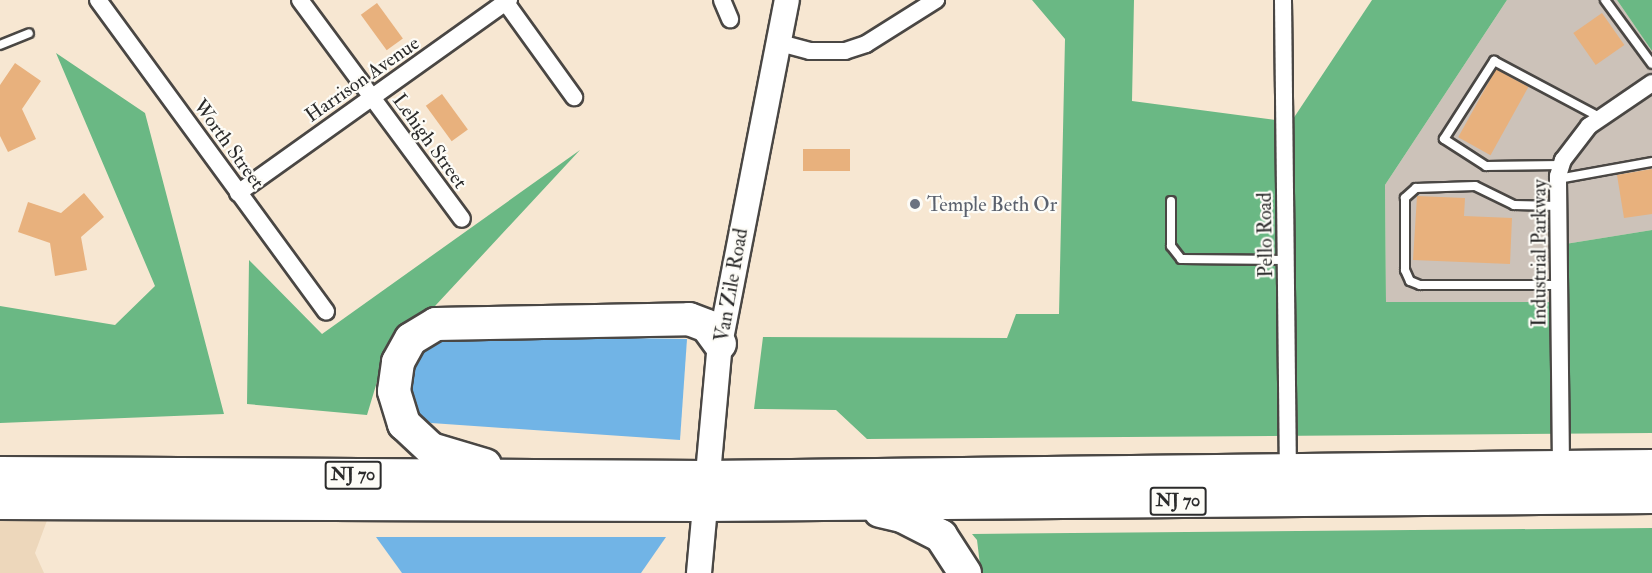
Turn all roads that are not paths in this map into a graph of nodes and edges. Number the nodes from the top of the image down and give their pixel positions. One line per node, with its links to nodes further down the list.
1 (98, 0): 20 (street, Worth Street)
2 (300, 0): 15 (street, Lehigh Street)
3 (722, 0): 9 (street)
4 (787, 0): 11 (street, Van Zile Road)
5 (936, 0): 11 (street)
6 (1282, 0): 24 (street, Pello Road)
7 (1605, 0): 13 (lane)
8 (506, 1): 15 (street, Harrison Avenue); 16 (street)
9 (730, 19)
10 (29, 33): 12 (lane)
11 (780, 43): 27 (street, Van Zile Road)
12 (0, 45)
13 (1652, 64)
14 (1652, 83): 17 (street, Industrial Parkway)
15 (372, 97): 20 (street, Harrison Avenue); 23 (street, Lehigh Street)
16 (574, 97)
17 (1601, 118): 19 (street, Industrial Parkway); 19 (lane)
18 (1652, 162): 19 (lane)
19 (1560, 172): 22 (street, Industrial Parkway)
20 (238, 193): 26 (street, Worth Street)
21 (1171, 201): 24 (lane)
22 (1558, 206): 25 (street, Industrial Parkway); 25 (lane)
23 (462, 219)
24 (1287, 260): 30 (street, Pello Road)
25 (1559, 285): 29 (street, Industrial Parkway)
26 (326, 312)
27 (720, 344): 32 (highway); 33 (street, Van Zile Road)
28 (1652, 466): 29 (highway, NJ 70)
29 (1561, 467): 30 (highway, NJ 70)
30 (1288, 470): 33 (highway, NJ 70)
31 (0, 473): 32 (highway, NJ 70)
32 (539, 476): 33 (highway, NJ 70)
33 (705, 491): 35 (highway, NJ 70); 36 (highway, NJ 70); 37 (street, Van Zile Road)
34 (1652, 497): 36 (highway, NJ 70)
35 (0, 503)
36 (850, 504): 38 (highway)
37 (699, 573)
38 (965, 573)

